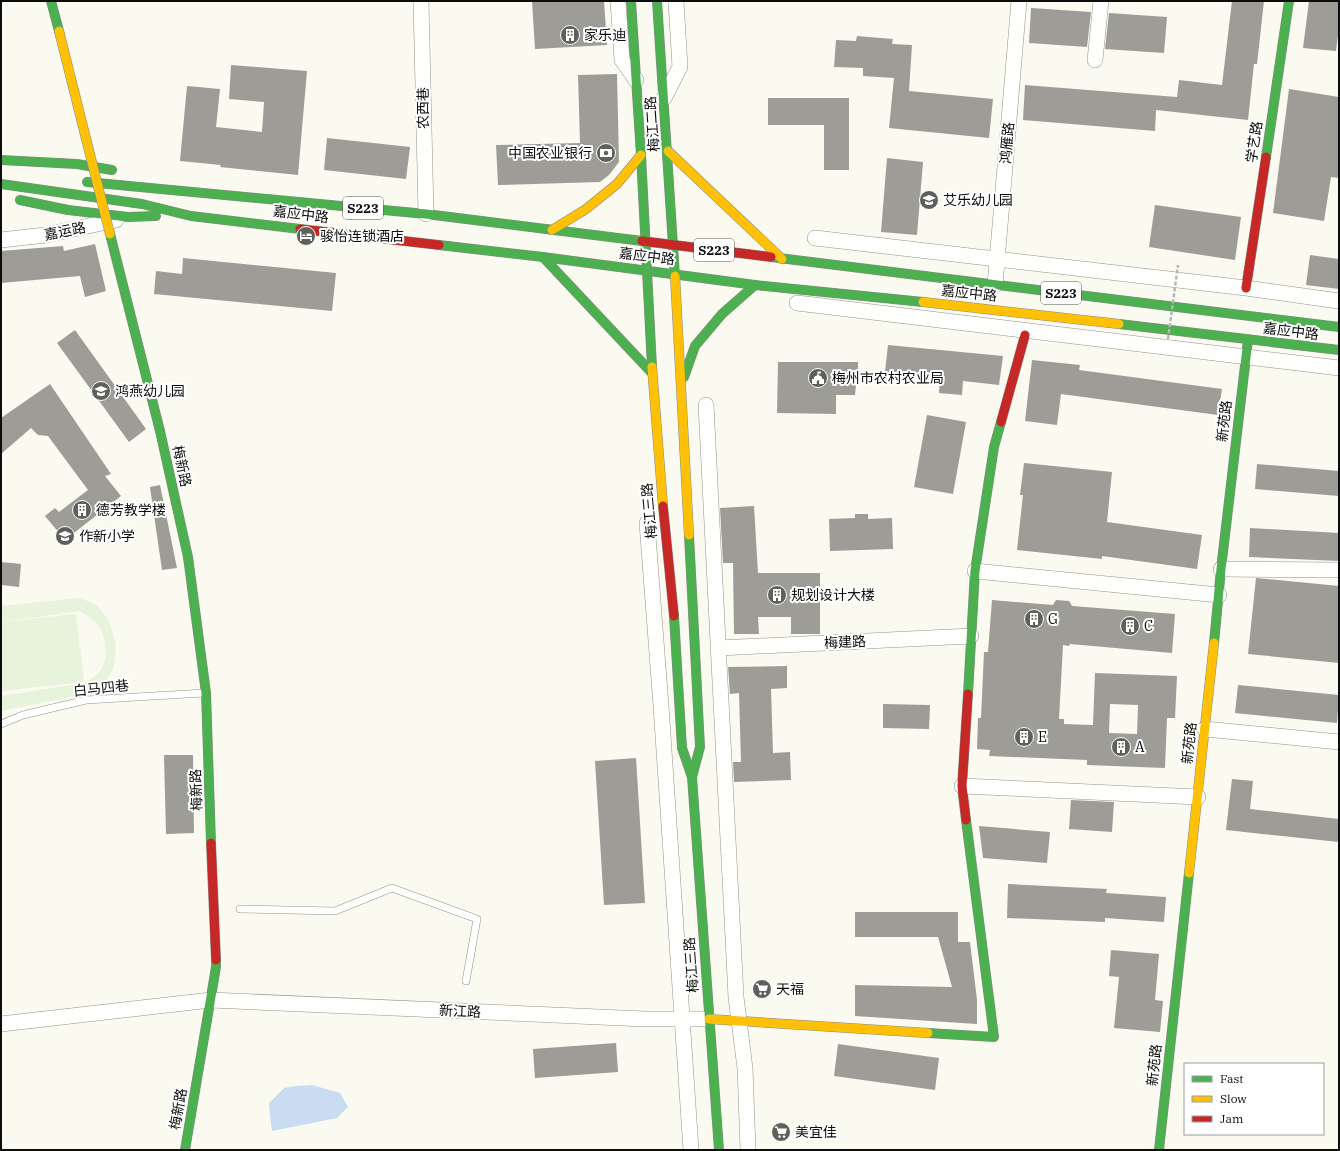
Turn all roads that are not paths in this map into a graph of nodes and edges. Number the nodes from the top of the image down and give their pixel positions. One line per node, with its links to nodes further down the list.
1 (51, 1): 56 (main road, 梅新路, bridge)
2 (421, 1): 22 (street, 农西巷)
3 (618, 1): 11 (street)
4 (631, 1): 11 (main road, 梅江二路)
5 (657, 1): 12 (main road, 梅江二路)
6 (676, 1): 12 (street)
7 (1019, 1): 32 (street, 鸿雁路)
8 (1100, 1): 10 (street)
9 (1289, 1): 37 (main road, 学艺路)
10 (1095, 60)
11 (636, 80): 14 (main road, 梅江二路)
12 (664, 98): 13 (main road, 梅江二路)
13 (668, 151): 29 (main road, 梅江二路); 31 (main road)
14 (641, 155): 25 (main road); 28 (main road, 梅江二路)
15 (1, 160): 16 (main road)
16 (124, 173)
17 (138, 178): 20 (main road)
18 (82, 181): 20 (main road, 嘉应中路 / S223)
19 (1, 184): 23 (main road, 嘉应中路 / S223)
20 (173, 190): 22 (main road, 嘉应中路 / S223)
21 (9, 197): 24 (main road)
22 (426, 214): 25 (main road, 嘉应中路 / S223)
23 (191, 216): 24 (main road); 30 (main road, 嘉应中路 / S223)
24 (128, 217): 27 (street, 嘉运路)
25 (552, 230): 28 (main road, 嘉应中路 / S223)
26 (815, 238): 32 (street)
27 (1, 240)
28 (645, 241): 29 (main road, 嘉应中路 / S223); 33 (main road, 梅江三路)
29 (673, 245): 31 (main road, 嘉应中路 / S223); 34 (main road, 梅江三路)
30 (543, 256): 33 (main road, 嘉应中路 / S223); 46 (main road)
31 (782, 259): 36 (main road, 嘉应中路 / S223)
32 (997, 259): 36 (street, 鸿雁路); 37 (street)
33 (647, 270): 34 (main road, 嘉应中路 / S223); 46 (main road, 梅江三路)
34 (675, 274): 35 (main road, 嘉应中路 / S223); 47 (main road, 梅江三路)
35 (755, 285): 42 (main road, 嘉应中路 / S223); 47 (main road)
36 (995, 285): 40 (main road, 嘉应中路 / S223)
37 (1246, 288): 38 (street)
38 (1339, 301)
39 (797, 303): 44 (street)
40 (1339, 327)
41 (1025, 335): 52 (main road)
42 (1248, 340): 43 (main road, 嘉应中路 / S223); 44 (main road, 新苑路)
43 (1339, 350)
44 (1246, 356): 45 (street); 50 (main road, 新苑路)
45 (1339, 368)
46 (652, 372): 60 (main road, 梅江三路)
47 (681, 387): 60 (main road, 梅江三路)
48 (706, 405): 55 (street)
49 (647, 523): 69 (street)
50 (1221, 568): 51 (street); 53 (main road, 新苑路)
51 (1339, 570)
52 (975, 571): 53 (street); 54 (main road)
53 (1219, 595): 58 (main road, 新苑路)
54 (971, 636): 55 (street, 梅建路); 61 (main road)
55 (719, 648): 71 (street)
56 (206, 693): 57 (lane, 白马四巷); 65 (main road, 梅新路)
57 (1, 724)
58 (1205, 728): 59 (street); 62 (main road, 新苑路)
59 (1339, 742)
60 (692, 777): 66 (main road, 梅江三路)
61 (962, 786): 62 (street); 66 (main road)
62 (1198, 797): 72 (main road, 新苑路)
63 (240, 909): 64 (lane)
64 (466, 981)
65 (212, 1000): 66 (street, 新江路); 67 (street, 新江路); 68 (main road, 梅新路)
66 (709, 1019): 70 (main road, 梅江三路)
67 (1, 1024)
68 (185, 1150)
69 (691, 1150)
70 (719, 1150)
71 (748, 1150)
72 (1159, 1150)

